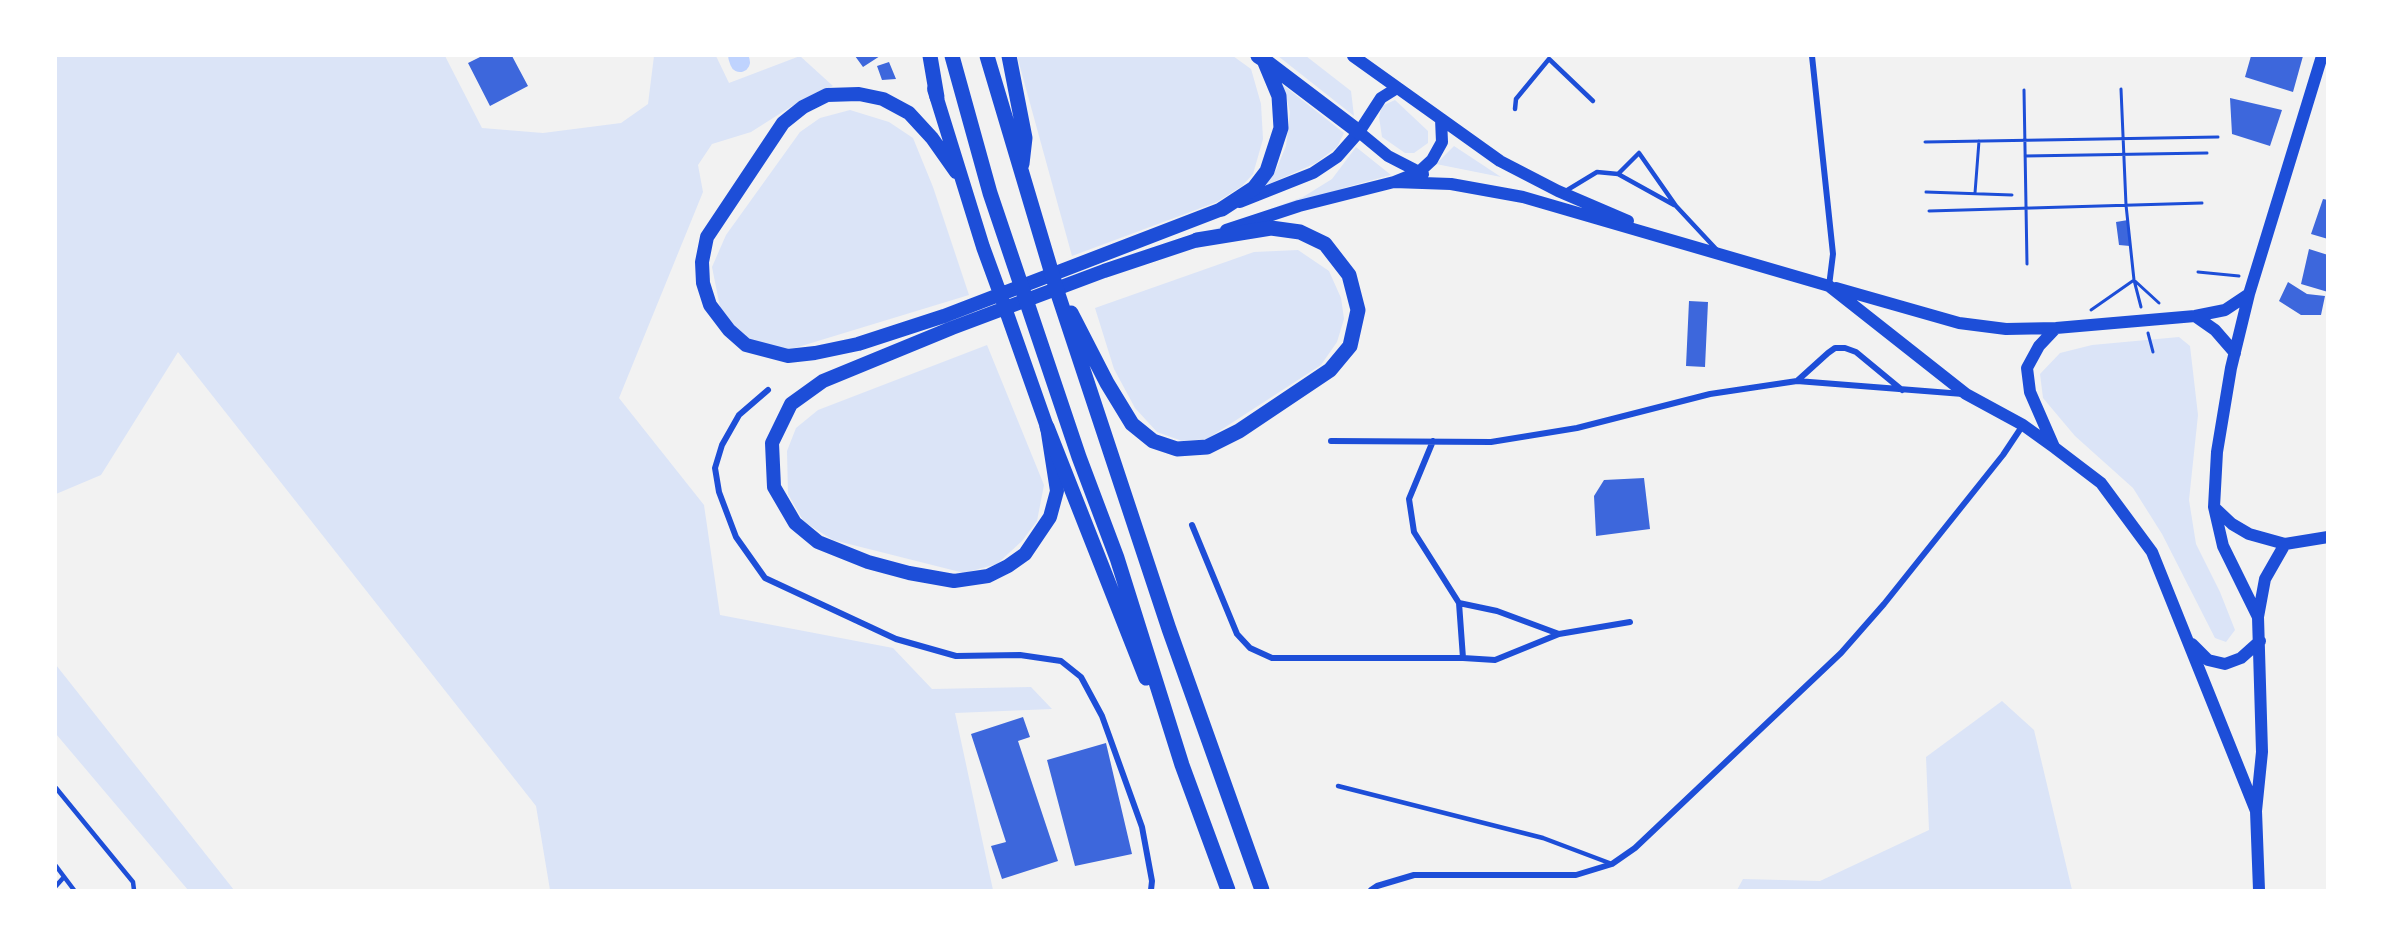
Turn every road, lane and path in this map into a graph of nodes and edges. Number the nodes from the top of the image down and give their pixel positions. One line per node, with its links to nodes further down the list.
1 (924, 56): 14 (highway)
2 (930, 56): 14 (highway)
3 (952, 56): 78 (highway)
4 (987, 56): 28 (highway)
5 (1009, 56): 28 (highway)
6 (1353, 56): 11 (main road)
7 (1812, 56): 50 (street)
8 (2322, 56): 52 (main road)
9 (1549, 57): 15 (lane); 16 (lane)
10 (1261, 58): 18 (highway); 41 (highway)
11 (1397, 88): 17 (main road); 18 (main road)
12 (2121, 89): 20 (path)
13 (2024, 90): 21 (path)
14 (937, 97): 30 (highway)
15 (1593, 101)
16 (1515, 109)
17 (1441, 119): 27 (main road); 34 (main road)
18 (1359, 132): 27 (main road); 41 (main road)
19 (2218, 138): 20 (path)
20 (2123, 139): 21 (path); 25 (path)
21 (2025, 140): 22 (path); 26 (path)
22 (1979, 141): 23 (path); 35 (path)
23 (1925, 142)
24 (2207, 153): 25 (path)
25 (2124, 154): 26 (path); 39 (path)
26 (2025, 156): 40 (path)
27 (1419, 172): 31 (main road); 32 (main road)
28 (1021, 173): 51 (highway)
29 (1618, 174): 34 (lane); 38 (lane); 38 (lane)
30 (962, 181): 55 (highway); 63 (highway)
31 (1395, 182): 32 (main road); 44 (main road)
32 (1451, 184): 43 (main road)
33 (1926, 192): 35 (path)
34 (1562, 193): 43 (main road)
35 (1975, 193): 36 (path)
36 (2012, 195)
37 (2202, 203): 39 (path)
38 (1676, 206): 45 (lane)
39 (2126, 206): 40 (path); 49 (path)
40 (2026, 208): 42 (path); 46 (path)
41 (1222, 209): 55 (highway)
42 (1929, 211)
43 (1670, 239): 45 (main road)
44 (1197, 240): 51 (highway); 55 (highway)
45 (1721, 254): 50 (main road)
46 (2027, 264)
47 (2198, 272): 48 (path)
48 (2236, 276)
49 (2134, 280): 54 (path); 56 (path)
50 (1829, 286): 56 (main road); 61 (main road)
51 (1058, 294): 90 (highway)
52 (2249, 294): 53 (main road); 57 (main road)
53 (2195, 316): 54 (main road); 57 (main road)
54 (2174, 317): 56 (main road)
55 (947, 322): 63 (highway)
56 (2061, 328): 66 (main road)
57 (2235, 353): 67 (main road)
58 (1797, 381): 60 (street); 60 (street); 65 (street)
59 (768, 390): 89 (street)
60 (1902, 390): 61 (street)
61 (1966, 394): 62 (main road)
62 (2023, 425): 66 (main road); 82 (street)
63 (1047, 427): 78 (highway)
64 (1331, 441): 65 (street)
65 (1433, 441): 71 (street)
66 (2055, 448): 75 (main road)
67 (2214, 507): 70 (main road); 72 (main road)
68 (1192, 525): 77 (street)
69 (2328, 537): 70 (main road)
70 (2285, 544): 72 (main road)
71 (1459, 603): 74 (street); 77 (street)
72 (2258, 617): 76 (main road)
73 (1629, 622): 74 (street)
74 (1558, 634): 77 (street)
75 (2187, 639): 76 (main road); 81 (main road)
76 (2260, 641): 81 (main road)
77 (1463, 658)
78 (1182, 765): 86 (highway)
79 (1338, 786): 82 (lane)
80 (56, 788): 88 (lane)
81 (2256, 811): 92 (main road)
82 (1612, 864): 91 (street)
83 (56, 866): 84 (lane)
84 (64, 877): 85 (lane); 87 (lane)
85 (56, 886)
86 (1227, 889)
87 (74, 891)
88 (134, 891)
89 (1151, 891)
90 (1262, 891)
91 (1371, 891)
92 (2259, 891)

